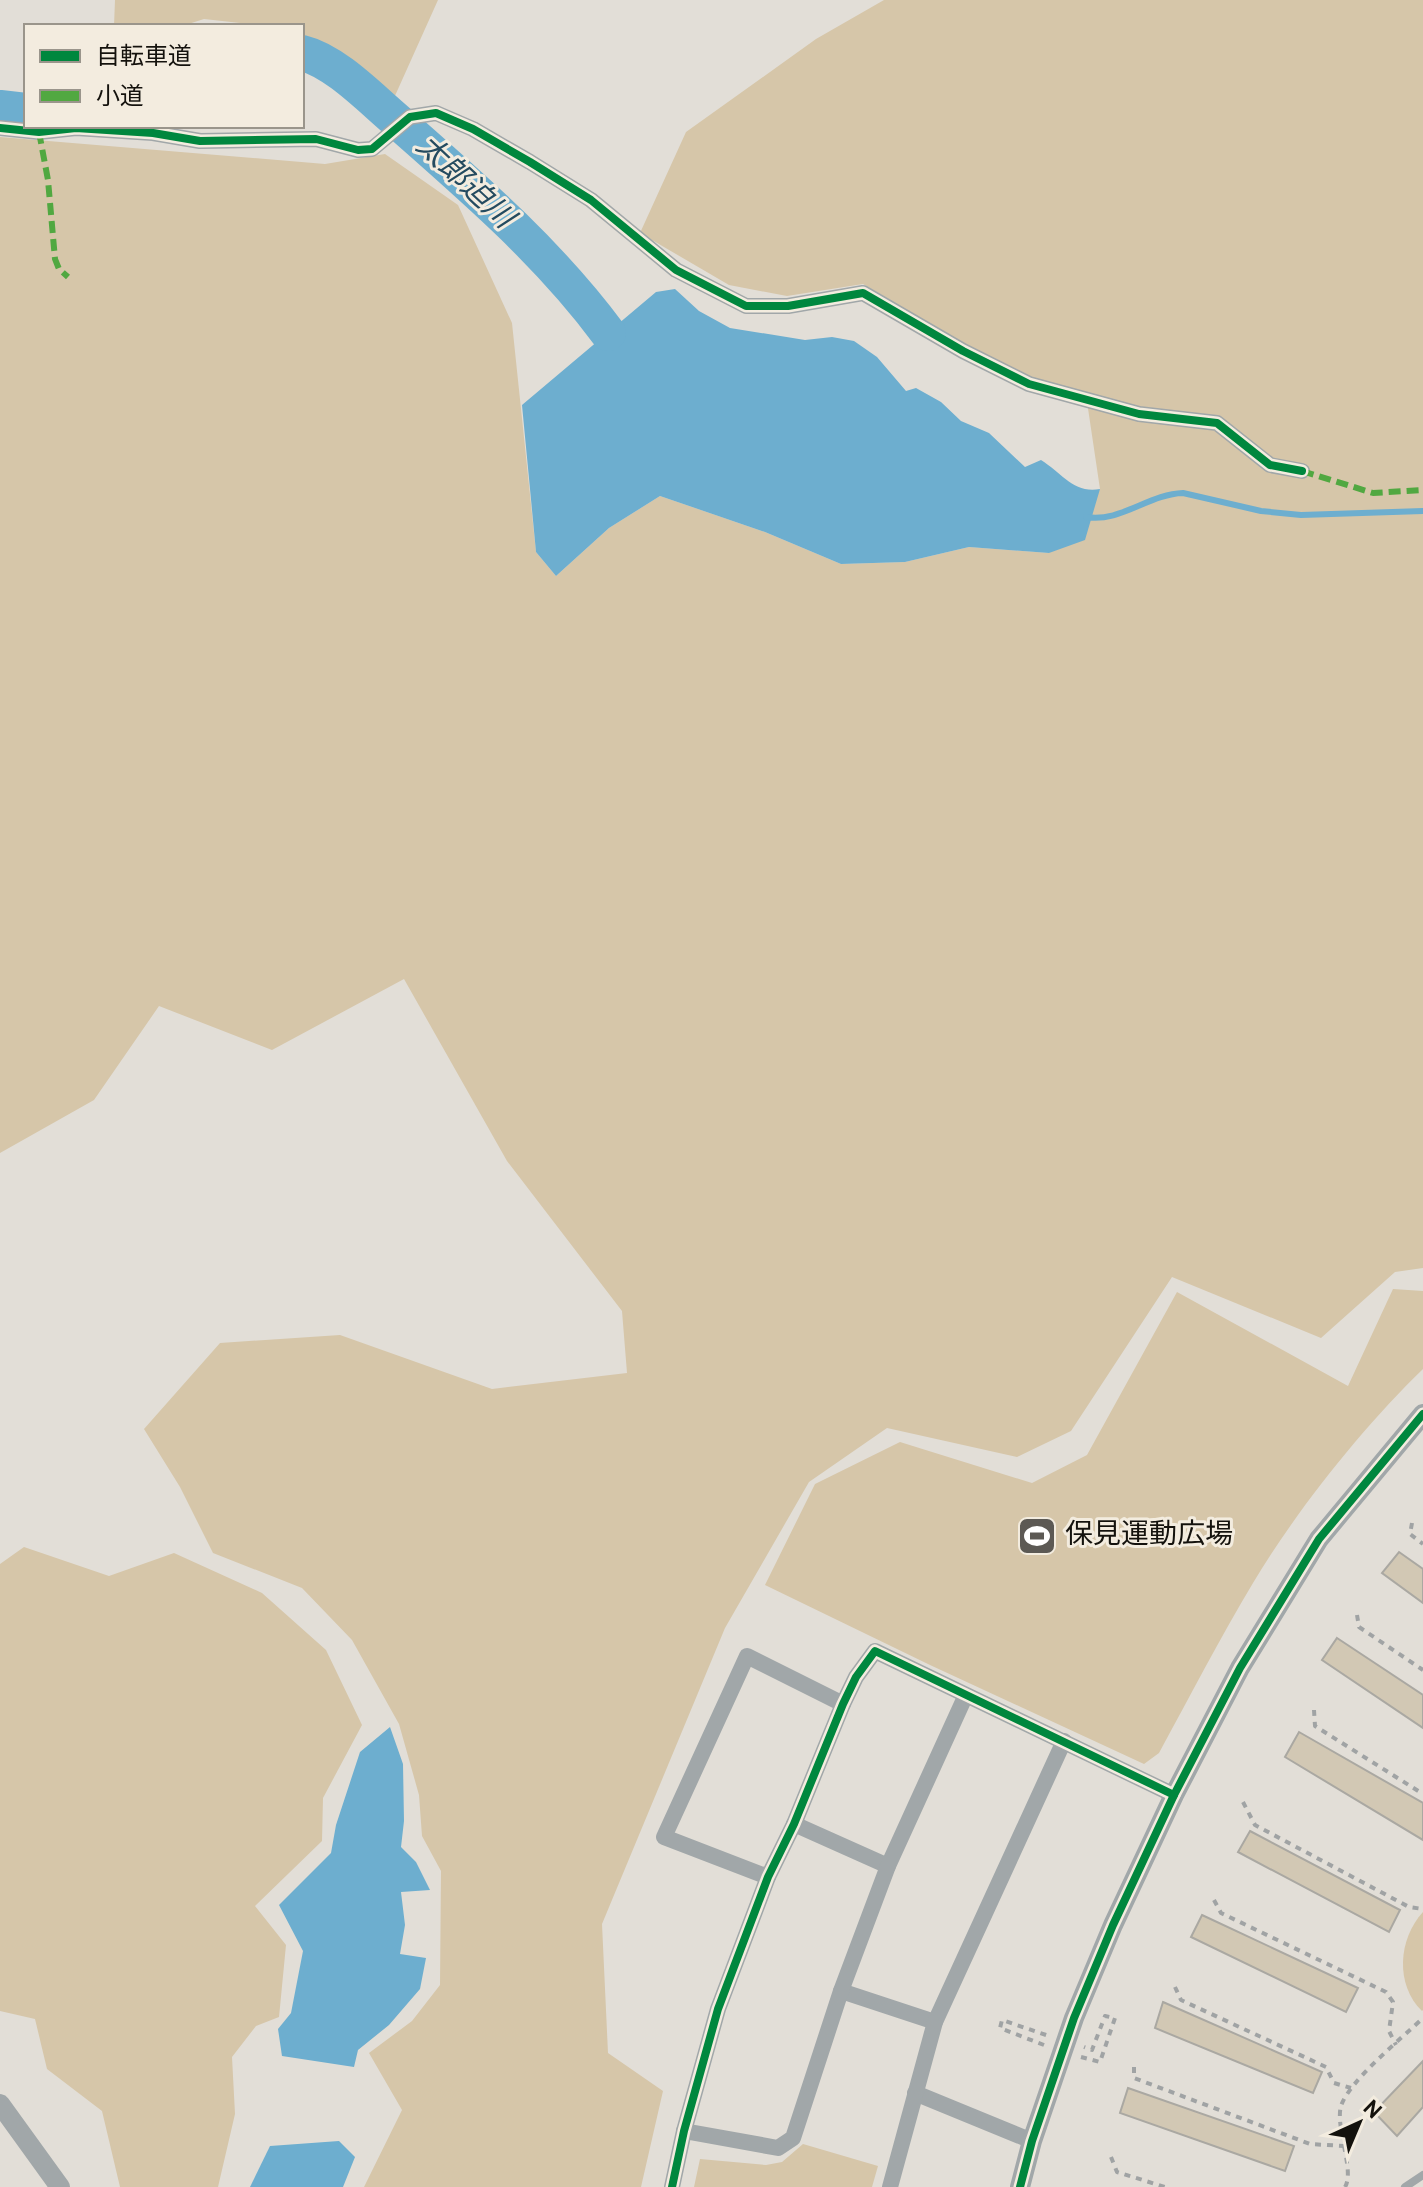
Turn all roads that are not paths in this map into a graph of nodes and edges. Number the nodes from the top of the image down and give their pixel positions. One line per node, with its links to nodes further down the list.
1 (0, 128): 2 (street)
2 (1302, 471)
3 (1423, 1414): 7 (street)
4 (965, 1697): 5 (street); 6 (street); 9 (street)
5 (843, 1704): 8 (street); 10 (street)
6 (1064, 1741): 7 (street); 12 (street)
7 (1174, 1795): 16 (street)
8 (794, 1824): 9 (street); 10 (street)
9 (888, 1866): 11 (street)
10 (768, 1877): 15 (street)
11 (841, 1991): 12 (street); 15 (street)
12 (935, 2022): 13 (street)
13 (915, 2093): 16 (street); 20 (street)
14 (0, 2104): 18 (street)
15 (684, 2131): 19 (street)
16 (1032, 2141): 21 (street)
17 (1423, 2175): 22 (lane)
18 (60, 2187)
19 (672, 2187)
20 (890, 2187)
21 (1020, 2187)
22 (1405, 2187)

